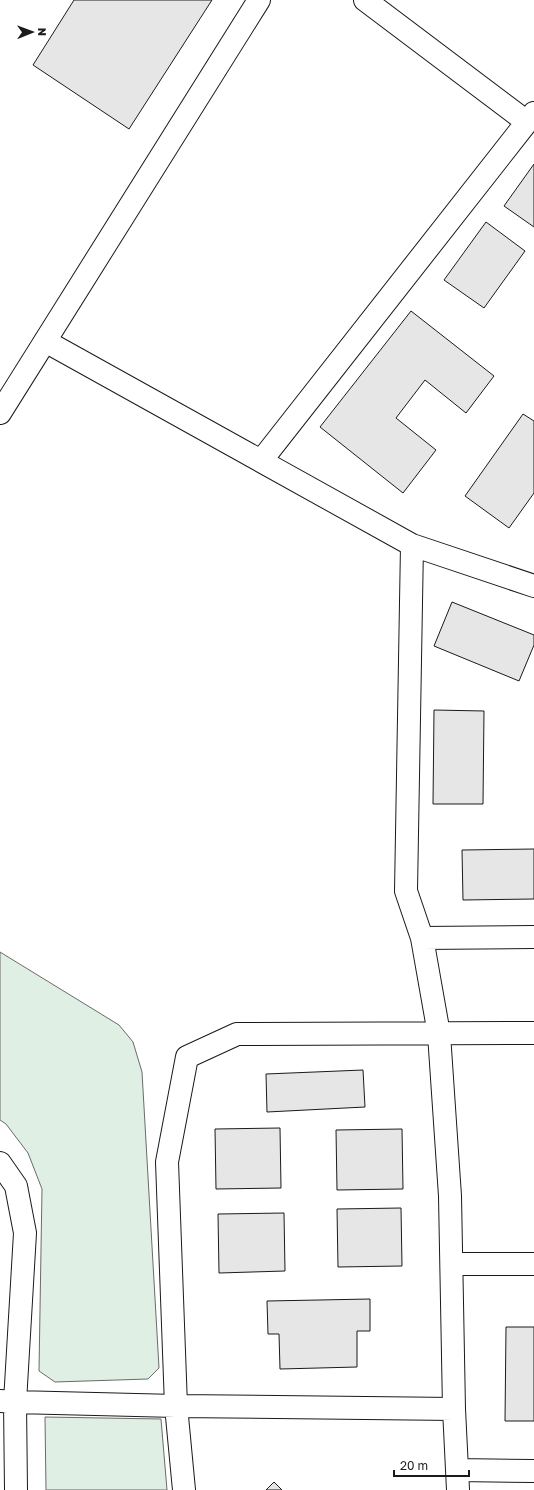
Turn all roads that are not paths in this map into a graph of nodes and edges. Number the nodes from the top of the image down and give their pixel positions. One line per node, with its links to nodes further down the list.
1 (259, 0): 4 (street)
2 (365, 0): 3 (street)
3 (530, 118): 6 (street)
4 (45, 341): 5 (street); 6 (street)
5 (0, 413)
6 (261, 461): 7 (street)
7 (412, 545): 8 (street); 10 (street)
8 (533, 583)
9 (534, 937): 10 (street)
10 (422, 938): 12 (street)
11 (534, 1033): 12 (street)
12 (439, 1034): 14 (street); 17 (street)
13 (0, 1163): 16 (street)
14 (452, 1264): 15 (street); 18 (street)
15 (534, 1264)
16 (8, 1402): 17 (street); 21 (street)
17 (176, 1406): 18 (street); 22 (street)
18 (454, 1409): 20 (street)
19 (534, 1471): 20 (street)
20 (458, 1480)
21 (16, 1490)
22 (184, 1490)

